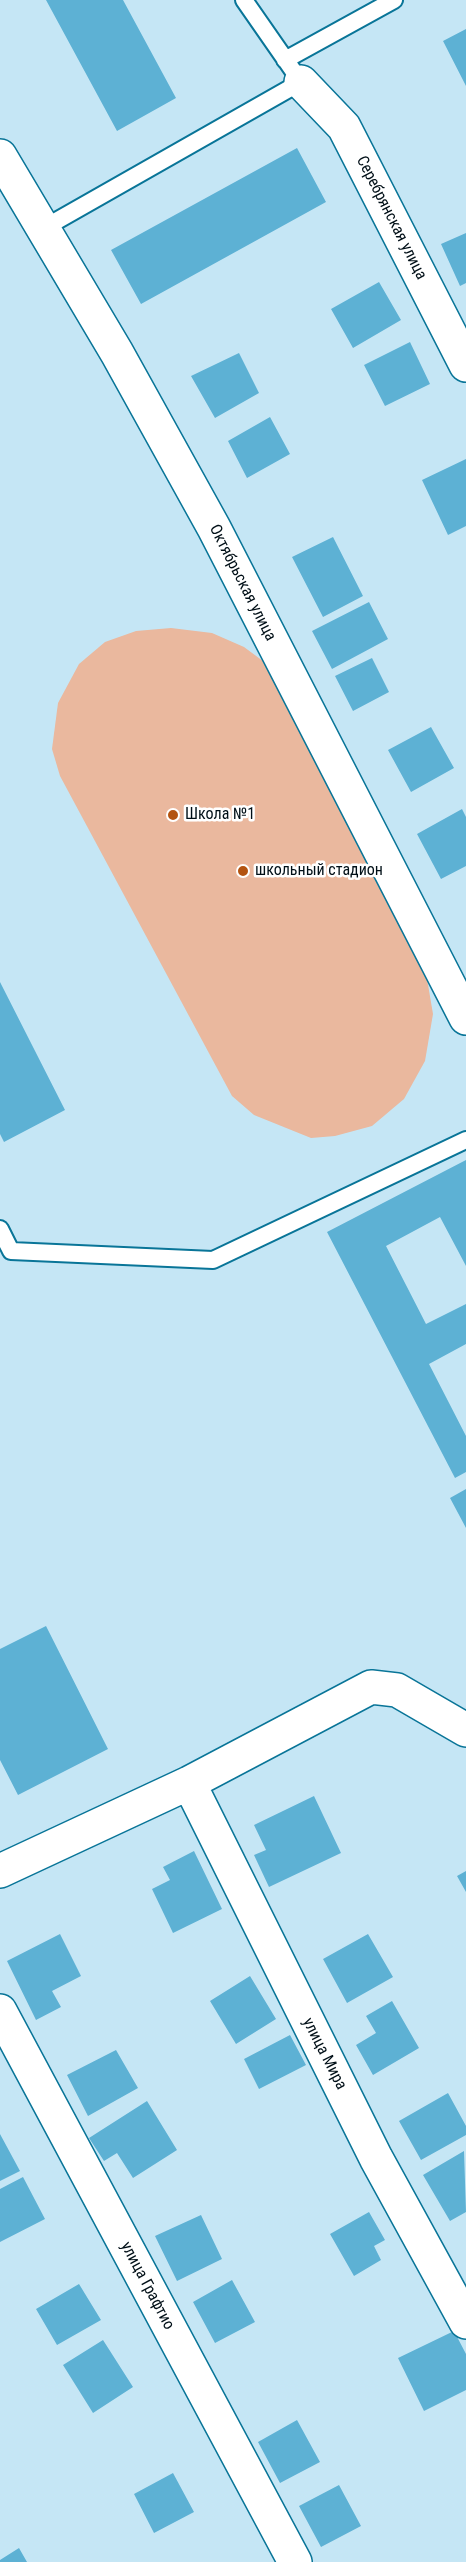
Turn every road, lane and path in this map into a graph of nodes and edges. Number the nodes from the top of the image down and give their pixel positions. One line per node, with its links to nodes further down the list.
1 (244, 0): 3 (lane)
2 (394, 0): 3 (lane)
3 (293, 71): 5 (lane); 6 (street, Серебрянская улица)
4 (0, 156): 5 (street, Октябрьская улица)
5 (44, 228): 7 (street, Октябрьская улица)
6 (466, 365)
7 (466, 1018)
8 (466, 1140): 9 (lane)
9 (0, 1229)
10 (466, 1730): 11 (street)
11 (189, 1783): 12 (street); 14 (street, улица Мира)
12 (0, 1871)
13 (0, 2011): 16 (street, улица Графтио)
14 (458, 2288): 15 (street, улица Мира)
15 (466, 2322)
16 (295, 2562)

